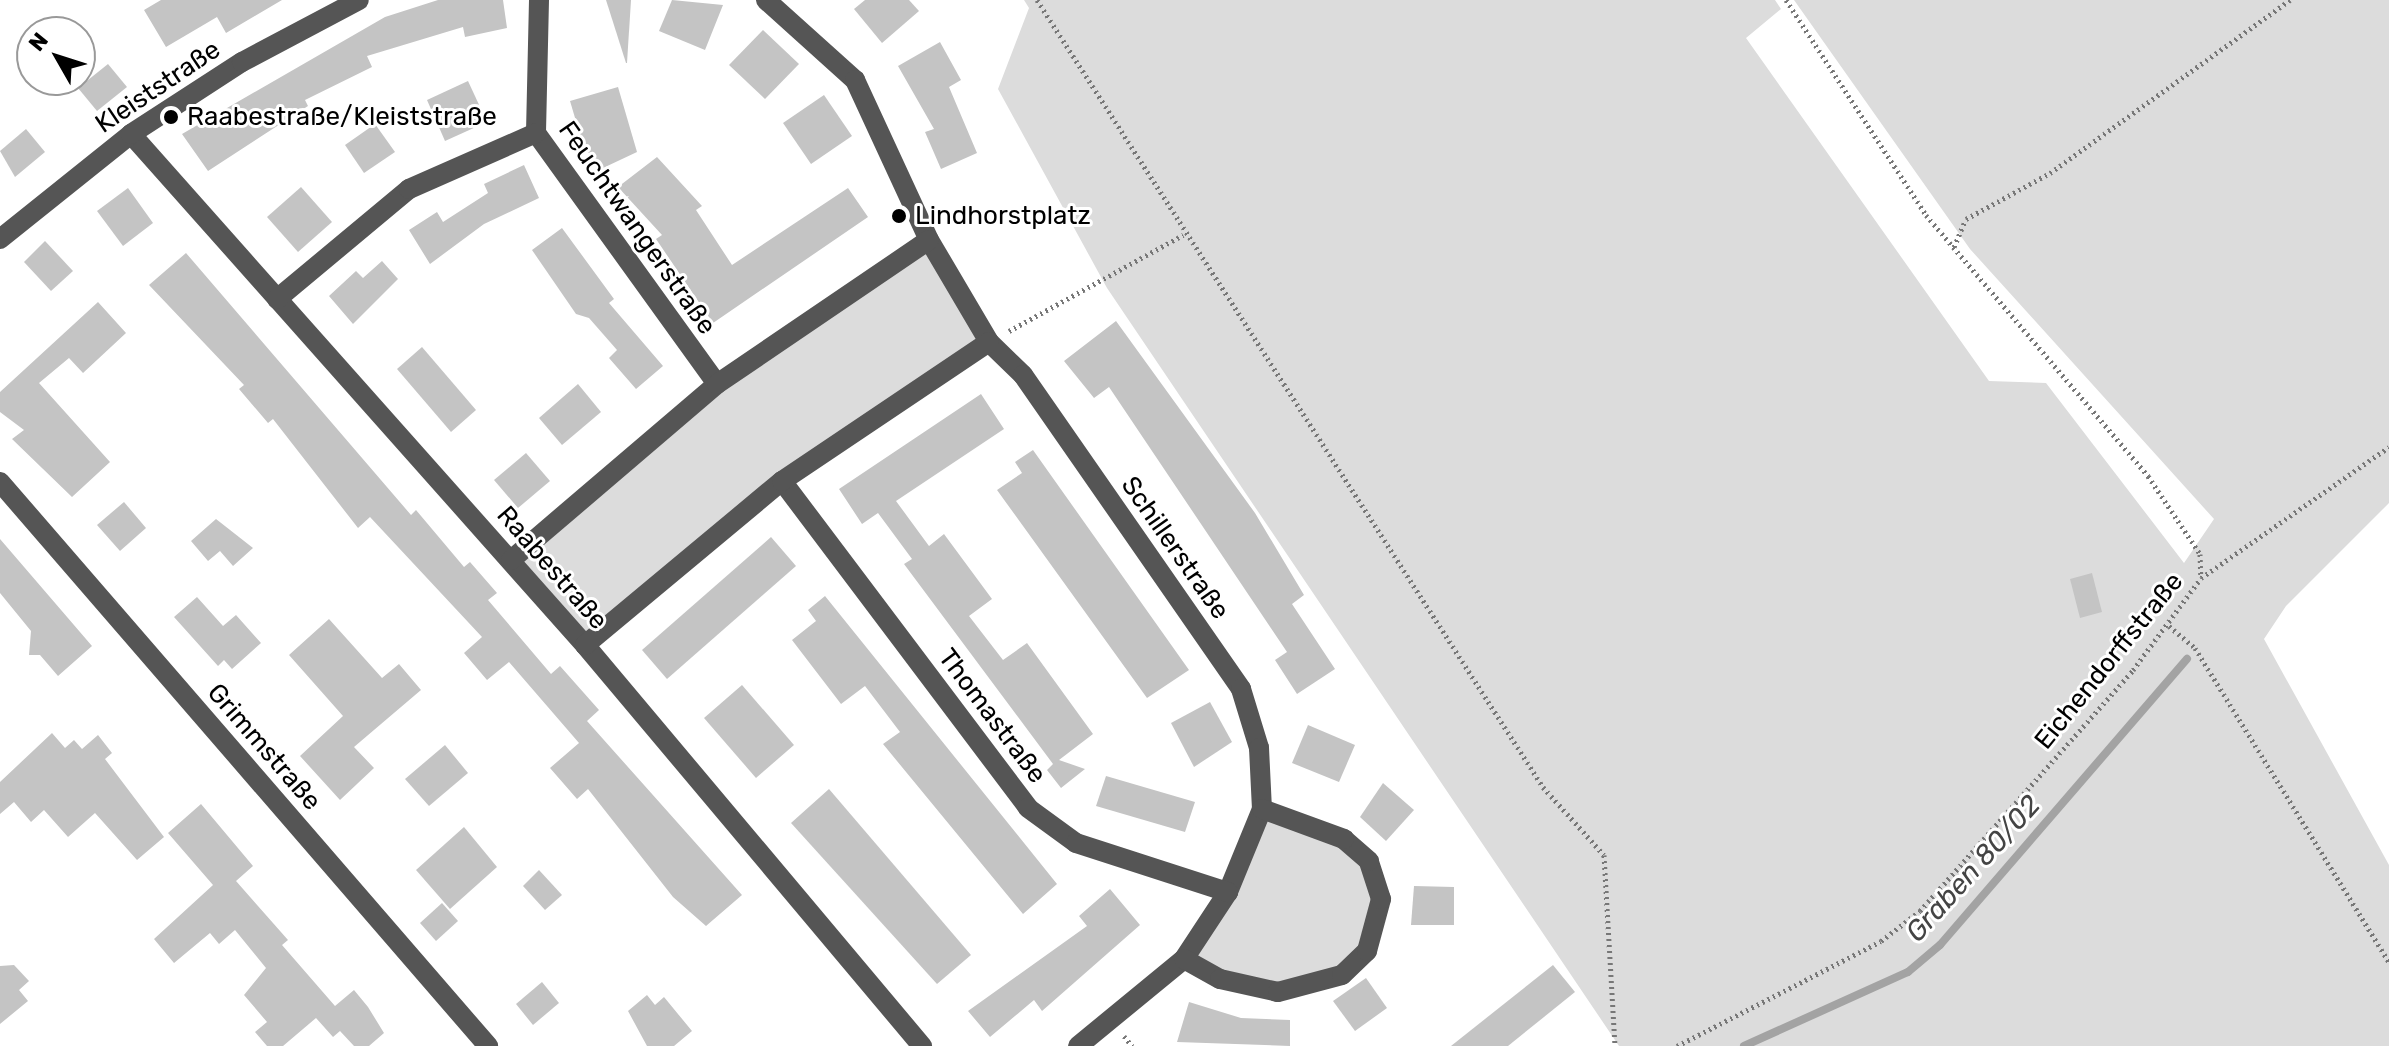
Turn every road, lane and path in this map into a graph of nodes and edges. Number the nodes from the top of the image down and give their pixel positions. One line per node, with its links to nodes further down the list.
1 (359, 0): 8 (street, Kleiststraße)
2 (539, 0): 7 (street, Feuchtwangerstraße)
3 (766, 0): 11 (street)
4 (1037, 0): 9 (path)
5 (1786, 0): 12 (path)
6 (2290, 0): 12 (path)
7 (536, 133): 13 (street); 15 (street, Feuchtwangerstraße)
8 (131, 134): 10 (street, Kleiststraße); 13 (street, Raabestraße)
9 (1183, 235): 14 (path); 30 (path)
10 (0, 239)
11 (929, 240): 14 (street); 15 (street)
12 (1954, 247): 20 (path)
13 (277, 299): 19 (street, Raabestraße)
14 (989, 342): 17 (street); 23 (street, Schillerstraße)
15 (717, 384): 19 (street)
16 (2389, 447): 20 (path, Eichendorffstraße)
17 (782, 481): 22 (street); 24 (street, Thomastraße)
18 (0, 482): 27 (street, Grimmstraße)
19 (511, 560): 22 (street, Raabestraße)
20 (2201, 578): 21 (path, Eichendorffstraße)
21 (2169, 626): 26 (path); 31 (path, Eichendorffstraße)
22 (585, 645): 28 (street, Raabestraße)
23 (1262, 809): 24 (street, Schillerstraße); 25 (street)
24 (1228, 892): 25 (street, Schillerstraße)
25 (1184, 959): 29 (street, Schillerstraße)
26 (2389, 962)
27 (488, 1046)
28 (922, 1046)
29 (1078, 1046)
30 (1615, 1046)
31 (1677, 1046)

